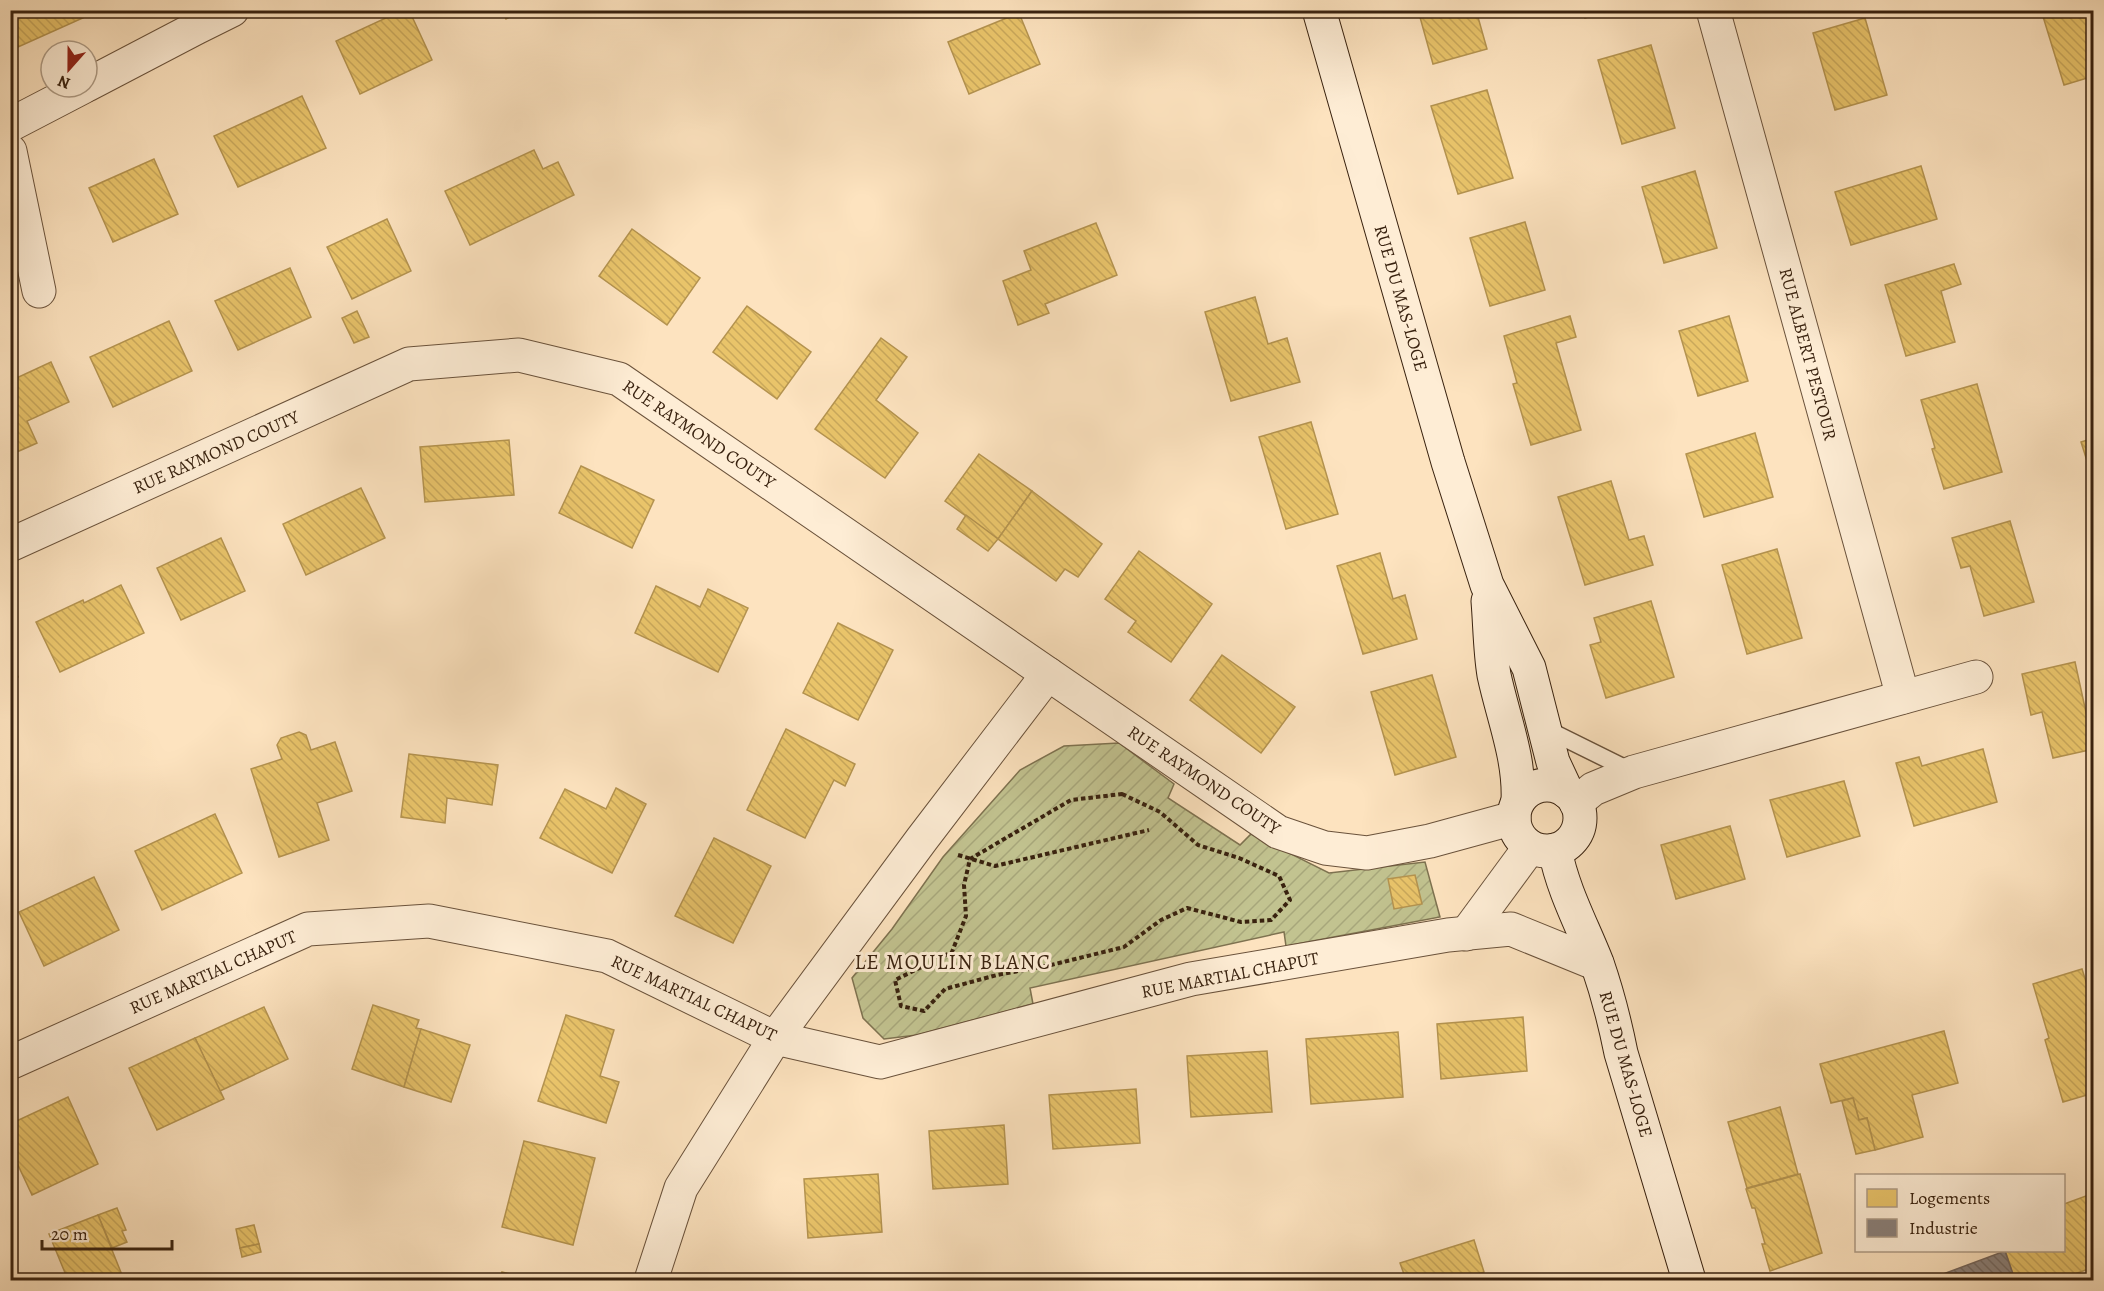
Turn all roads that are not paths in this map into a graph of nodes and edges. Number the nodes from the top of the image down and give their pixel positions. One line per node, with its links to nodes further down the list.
1 (232, 10): 4 (street)
2 (1319, 10): 11 (street, RUE DU MAS-LOGE)
3 (1713, 10): 14 (street, RUE ALBERT PESTOUR)
4 (192, 19): 5 (street)
5 (99, 77)
6 (60, 99): 7 (street)
7 (10, 125)
8 (10, 152): 9 (street)
9 (39, 291)
10 (10, 545): 12 (street, RUE RAYMOND COUTY)
11 (1487, 585): 15 (street, RUE DU MAS-LOGE); 18 (street, RUE DU MAS-LOGE)
12 (1048, 674): 18 (street, RUE RAYMOND COUTY); 22 (street)
13 (1976, 677): 14 (street)
14 (1903, 697): 16 (street)
15 (1544, 728): 16 (lane); 17 (street, RUE DU MAS-LOGE)
16 (1634, 772): 17 (street)
17 (1571, 797): 18 (street); 19 (street)
18 (1516, 810): 19 (street)
19 (1543, 848): 20 (street); 21 (street, RUE DU MAS-LOGE)
20 (1466, 934): 21 (street, RUE MARTIAL CHAPUT); 22 (street, RUE MARTIAL CHAPUT)
21 (1597, 964): 25 (street, RUE DU MAS-LOGE)
22 (775, 1038): 23 (street, RUE MARTIAL CHAPUT); 24 (street)
23 (10, 1063)
24 (651, 1281)
25 (1689, 1281)

